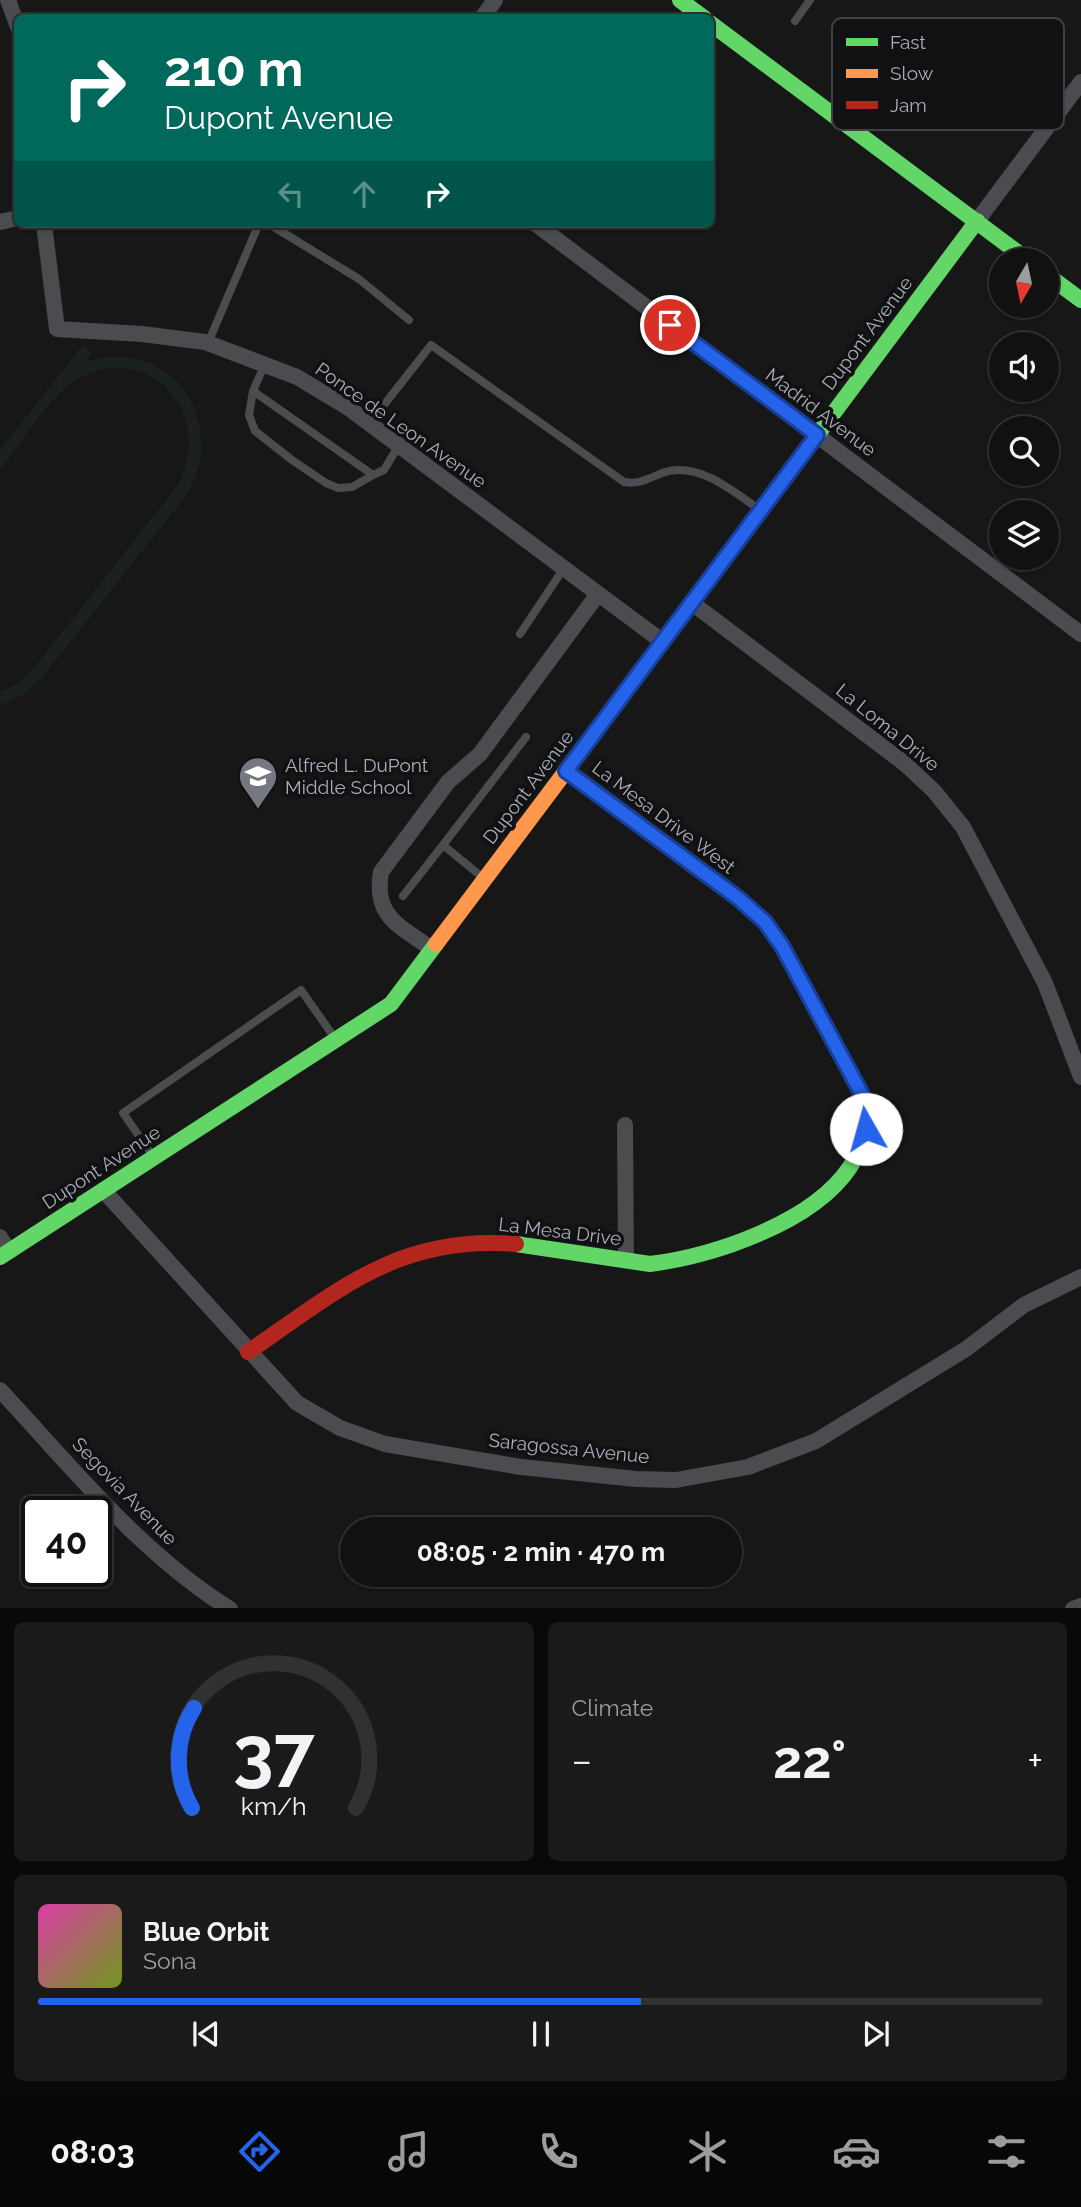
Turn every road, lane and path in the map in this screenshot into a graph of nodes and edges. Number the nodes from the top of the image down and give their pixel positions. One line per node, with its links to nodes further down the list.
1 (680, 0): 3 (street)
2 (810, 0): 4 (lane)
3 (699, 14)
4 (795, 21)
5 (714, 26): 8 (street)
6 (1081, 82): 7 (street)
7 (1064, 105)
8 (832, 114)
9 (854, 130): 11 (street)
10 (1045, 130): 11 (street)
11 (976, 221): 16 (street); 24 (street, Dupont Avenue)
12 (44, 228): 20 (street, Ponce de Leon Avenue)
13 (257, 228): 20 (lane)
14 (276, 228): 19 (lane)
15 (541, 228): 24 (street, Madrid Avenue)
16 (1012, 248)
17 (1059, 284): 18 (street)
18 (1081, 300)
19 (409, 320)
20 (208, 344): 21 (street, Ponce de Leon Avenue)
21 (264, 366): 22 (lane); 23 (street, Ponce de Leon Avenue)
22 (254, 391): 26 (lane); 26 (lane)
23 (369, 424): 25 (street, Ponce de Leon Avenue); 27 (lane)
24 (817, 435): 27 (street, Dupont Avenue); 32 (street, Madrid Avenue)
25 (399, 445): 26 (lane); 28 (street, Ponce de Leon Avenue)
26 (373, 475)
27 (761, 511): 30 (street, Dupont Avenue)
28 (564, 568): 29 (street, Ponce de Leon Avenue); 31 (lane)
29 (598, 594): 33 (street, Ponce de Leon Avenue); 39 (street)
30 (692, 603): 33 (street, Dupont Avenue); 41 (street, La Loma Drive)
31 (520, 634)
32 (1081, 634)
33 (663, 642): 35 (street, Dupont Avenue)
34 (526, 737): 36 (lane)
35 (566, 771): 37 (street, Dupont Avenue); 43 (street, La Mesa Drive West)
36 (443, 845): 37 (lane); 38 (lane)
37 (484, 880): 39 (street, Dupont Avenue)
38 (403, 896)
39 (432, 949): 40 (street, Dupont Avenue)
40 (337, 1041): 44 (street, Dupont Avenue); 44 (lane)
41 (1081, 1077)
42 (625, 1125): 47 (street)
43 (857, 1152): 47 (street, La Mesa Drive)
44 (155, 1158): 45 (street, Dupont Avenue)
45 (104, 1191): 46 (street, Dupont Avenue); 49 (street, Saragossa Avenue)
46 (3, 1248)
47 (625, 1261): 49 (street, La Mesa Drive)
48 (1081, 1277): 49 (street, Saragossa Avenue)
49 (248, 1352)
50 (0, 1390): 52 (street, Segovia Avenue)
51 (1081, 1606): 53 (street)
52 (230, 1608)
53 (1073, 1608)

